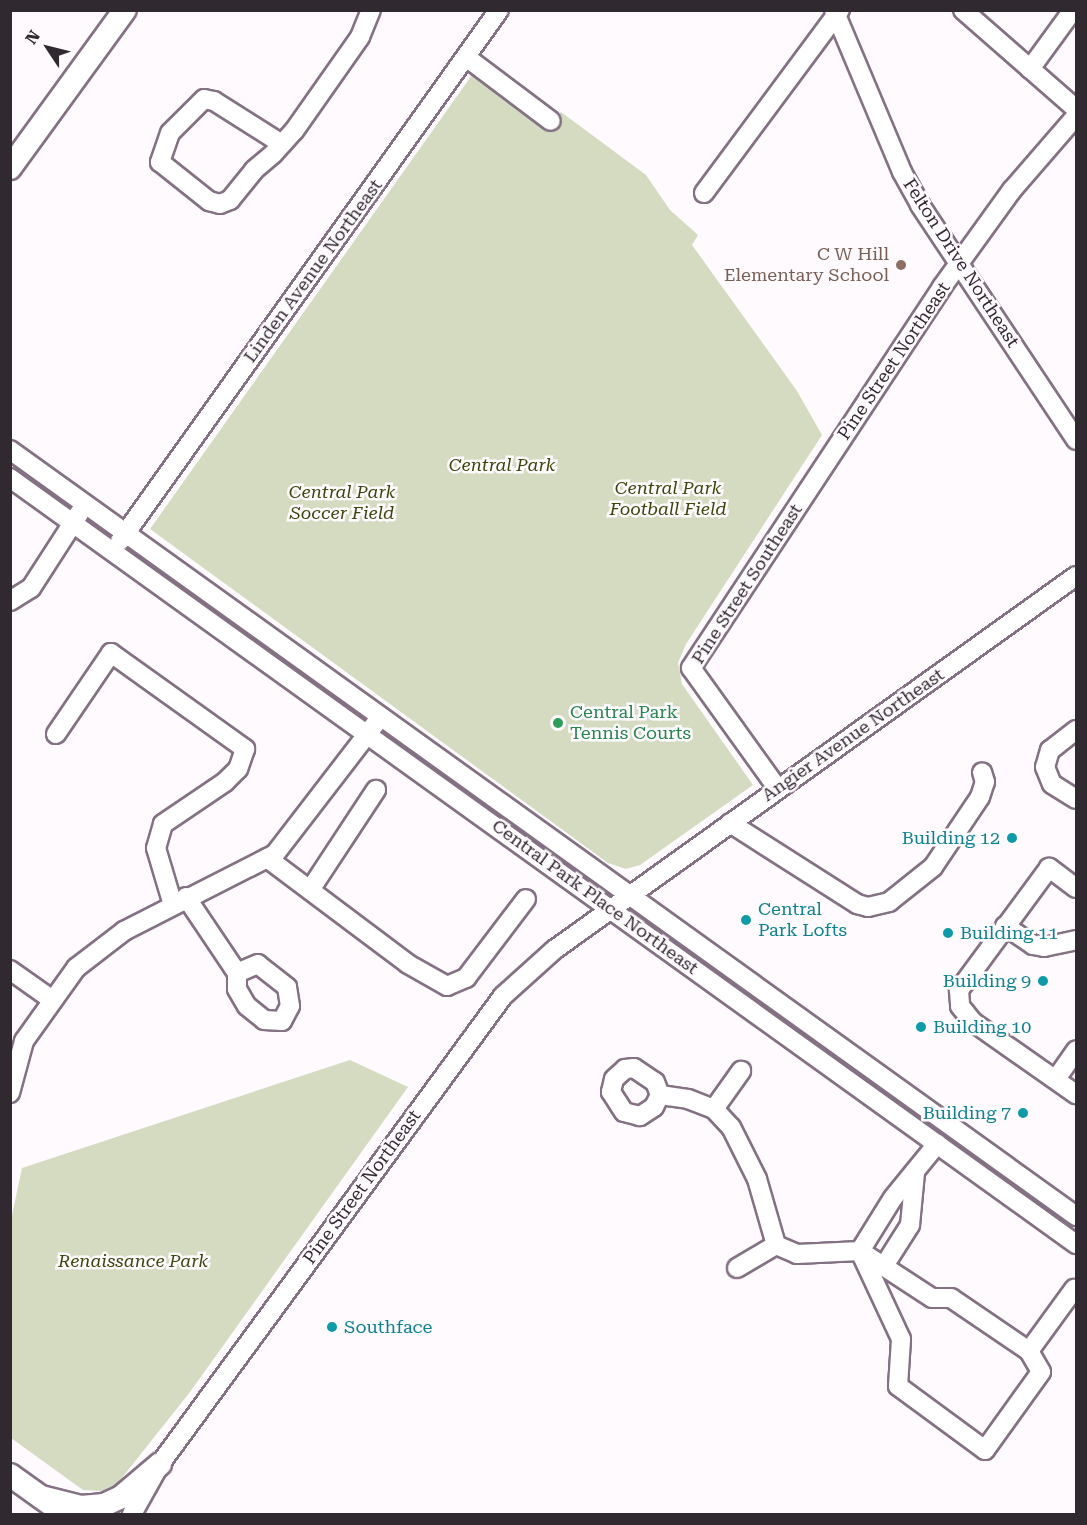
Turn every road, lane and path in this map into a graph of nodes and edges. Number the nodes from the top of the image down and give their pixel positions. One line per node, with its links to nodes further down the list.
1 (125, 10): 13 (main road)
2 (370, 10): 12 (street)
3 (499, 10): 7 (street, Linden Avenue Northeast)
4 (963, 10): 8 (street)
5 (1073, 10): 8 (street)
6 (836, 12): 14 (street); 15 (street, Felton Drive Northeast)
7 (466, 57): 11 (street); 22 (street, Linden Avenue Northeast)
8 (1030, 69): 9 (street)
9 (1077, 109)
10 (1077, 116): 15 (street, Pine Street Northeast)
11 (551, 121)
12 (282, 144): 12 (street)
13 (10, 168)
14 (704, 193)
15 (959, 264): 16 (street, Felton Drive Northeast); 18 (street, Pine Street Northeast)
16 (1077, 440)
17 (10, 450): 20 (street, Central Park Place Northeast)
18 (824, 466): 31 (street, Pine Street Southeast)
19 (10, 478): 21 (street, Central Park Place Northeast)
20 (86, 503): 21 (street); 22 (street, Central Park Place Northeast)
21 (72, 522): 23 (street, Central Park Place Northeast); 25 (street)
22 (127, 532): 23 (street); 26 (street, Central Park Place Northeast)
23 (113, 551): 29 (street, Central Park Place Northeast)
24 (1077, 576): 31 (street, Angier Avenue Northeast)
25 (10, 601)
26 (381, 715): 29 (street); 38 (street, Central Park Place Northeast)
27 (1077, 730): 33 (street)
28 (57, 734): 40 (street)
29 (368, 734): 35 (street); 41 (street, Central Park Place Northeast)
30 (982, 772): 34 (street)
31 (778, 789): 34 (street, Angier Avenue Northeast)
32 (376, 790): 37 (street)
33 (1077, 799)
34 (730, 823): 38 (street, Angier Avenue Northeast)
35 (267, 858): 37 (street); 40 (street)
36 (1077, 888): 42 (street)
37 (310, 890): 39 (street)
38 (630, 894): 41 (street, Pine Street Northeast); 56 (street, Central Park Place Northeast)
39 (526, 899)
40 (179, 901): 45 (street); 46 (street)
41 (611, 908): 54 (street, Central Park Place Northeast); 66 (street, Pine Street Northeast)
42 (1005, 926): 43 (street); 49 (street)
43 (1077, 940)
44 (10, 970): 46 (street)
45 (237, 973)
46 (51, 999): 50 (street)
47 (1077, 1050): 49 (street)
48 (741, 1071): 53 (street)
49 (1056, 1078): 51 (street)
50 (10, 1093)
51 (1077, 1094)
52 (660, 1095): 53 (street)
53 (714, 1109): 60 (street)
54 (937, 1144): 55 (street); 59 (street, Central Park Place Northeast)
55 (910, 1178): 57 (street); 58 (street)
56 (1077, 1216)
57 (884, 1219): 58 (street); 61 (street)
58 (905, 1234): 62 (street)
59 (1077, 1244)
60 (776, 1245): 61 (street); 63 (street)
61 (860, 1251): 62 (street); 65 (street)
62 (884, 1266): 65 (street)
63 (737, 1268)
64 (1074, 1289): 65 (street)
65 (1029, 1351)
66 (160, 1464): 68 (main road); 70 (street, Pine Street Northeast)
67 (10, 1475): 68 (main road)
68 (41, 1497): 69 (main road)
69 (65, 1515)
70 (132, 1515)

